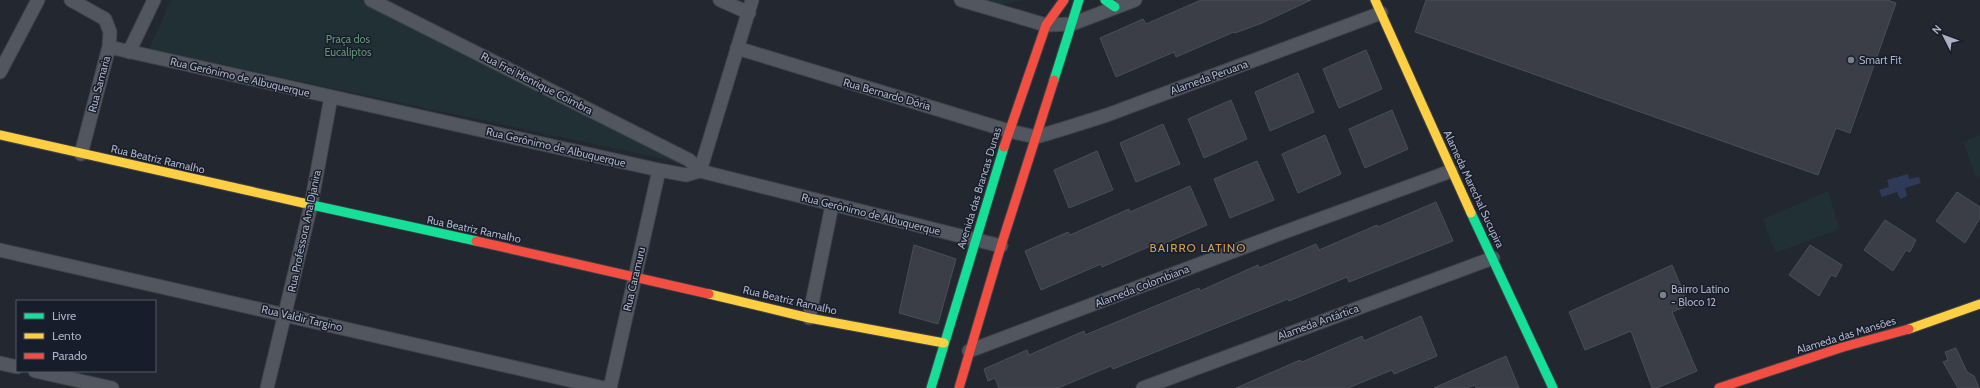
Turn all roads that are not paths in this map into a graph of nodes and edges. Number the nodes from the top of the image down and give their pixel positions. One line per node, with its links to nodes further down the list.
1 (38, 0): 20 (street)
2 (71, 0): 17 (street, Rua Samaria)
3 (154, 0): 19 (street)
4 (371, 0): 27 (street, Rua Frei Henrique Coimbra)
5 (720, 0): 13 (street)
6 (752, 0): 13 (street)
7 (961, 0): 16 (street)
8 (1064, 0): 16 (street, Avenida das Brancas Dunas)
9 (1080, 0): 15 (street)
10 (1135, 0): 12 (street)
11 (1375, 0): 14 (street, Alameda Marechal Sucupira)
12 (1110, 4): 15 (street)
13 (749, 13): 18 (street)
14 (1381, 13): 24 (street, Alameda Peruana); 28 (street, Alameda Marechal Sucupira)
15 (1072, 24): 16 (street); 24 (street)
16 (1046, 25): 22 (street, Avenida das Brancas Dunas)
17 (109, 47): 19 (street, Rua Gerônimo de Albuquerque); 25 (street, Rua Samaria)
18 (738, 48): 22 (street, Rua Bernardo Dória); 27 (street)
19 (129, 52): 21 (street, Rua Gerônimo de Albuquerque)
20 (0, 71)
21 (331, 97): 26 (street, Rua Gerônimo de Albuquerque); 30 (street, Rua Professora Ana Djanira)
22 (1009, 131): 24 (street, Rua Bernardo Dória); 31 (street, Avenida das Brancas Dunas)
23 (0, 135): 25 (street, Rua Beatriz Ramalho)
24 (1036, 137): 32 (street)
25 (81, 154): 30 (street, Rua Beatriz Ramalho)
26 (659, 170): 27 (street, Rua Gerônimo de Albuquerque); 35 (street, Rua Caramuru)
27 (700, 170): 29 (street, Rua Gerônimo de Albuquerque)
28 (1451, 171): 34 (street, Alameda Marechal Sucupira); 40 (street, Alameda Colombiana)
29 (832, 205): 31 (street, Rua Gerônimo de Albuquerque); 38 (street)
30 (311, 206): 35 (street, Rua Beatriz Ramalho); 37 (street, Rua Professora Ana Djanira)
31 (976, 239): 32 (street, Rua Gerônimo de Albuquerque); 39 (street, Avenida das Brancas Dunas)
32 (1001, 246): 40 (street)
33 (0, 250): 37 (street, Rua Valdir Targino)
34 (1493, 258): 50 (street, Alameda Antártica); 51 (street, Alameda Marechal Sucupira)
35 (634, 276): 38 (street, Rua Beatriz Ramalho); 47 (street, Rua Caramuru)
36 (1980, 304): 52 (street, Alameda das Mansões)
37 (286, 314): 45 (street, Rua Professora Ana Djanira); 46 (street, Rua Valdir Targino)
38 (809, 318): 39 (street, Rua Beatriz Ramalho)
39 (944, 343): 48 (street, Avenida das Brancas Dunas)
40 (969, 352): 49 (street)
41 (0, 363): 42 (street)
42 (16, 367)
43 (40, 372): 44 (street)
44 (112, 388)
45 (267, 388)
46 (604, 388)
47 (610, 388)
48 (931, 388)
49 (959, 388)
50 (1143, 388)
51 (1553, 388)
52 (1719, 388)

